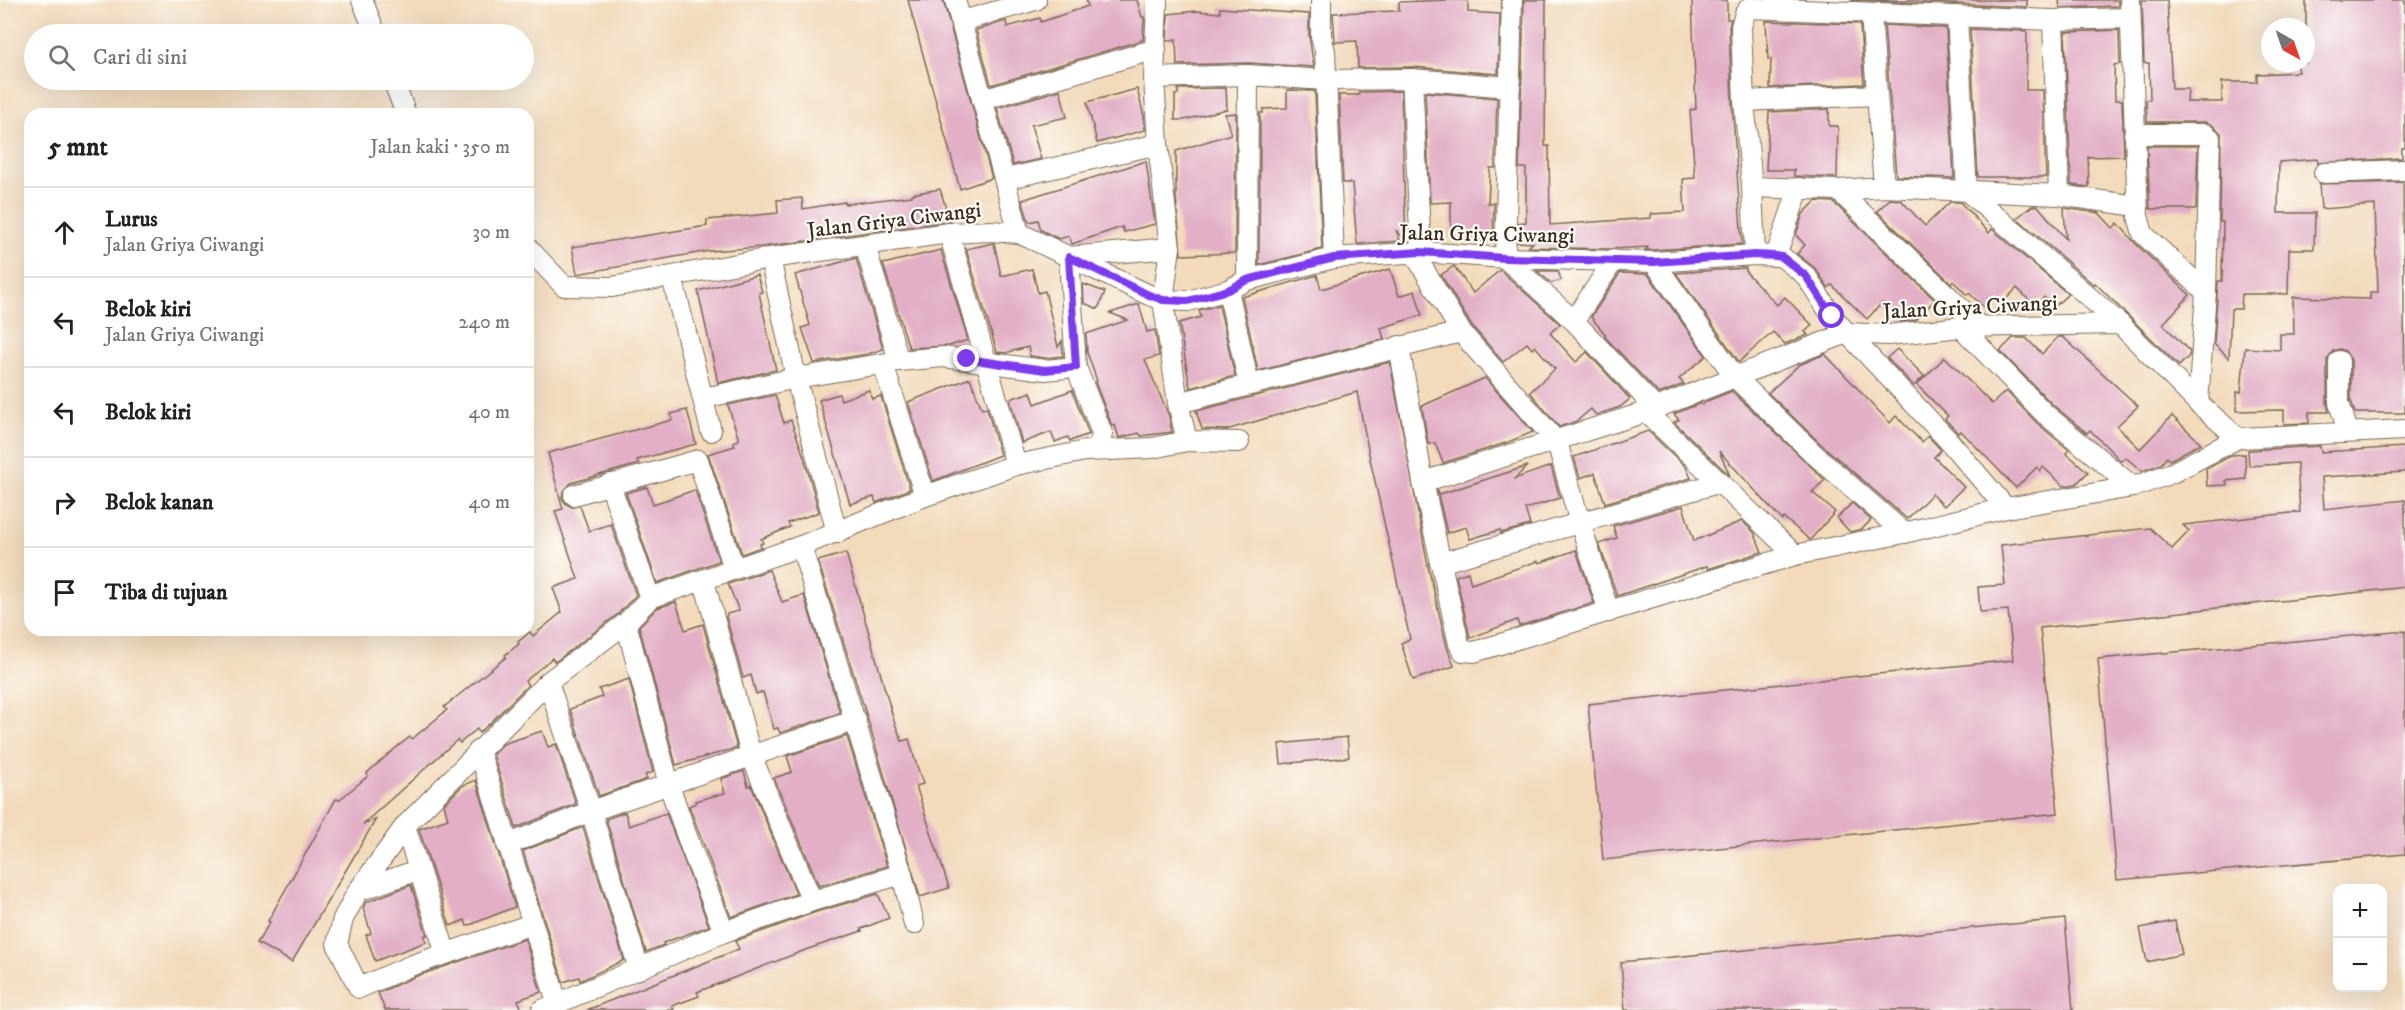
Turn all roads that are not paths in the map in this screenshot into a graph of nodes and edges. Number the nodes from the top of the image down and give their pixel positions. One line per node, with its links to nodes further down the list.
1 (362, 0): 12 (street)
2 (955, 0): 11 (street)
3 (1036, 0): 11 (street)
4 (1157, 0): 13 (street)
5 (1321, 0): 17 (street)
6 (1512, 0): 18 (street)
7 (2130, 9): 10 (street); 24 (street)
8 (1871, 14): 9 (street); 20 (street); 22 (street)
9 (1958, 17): 10 (street); 33 (street)
10 (2053, 20): 34 (street)
11 (962, 21): 21 (street)
12 (372, 24)
13 (1156, 49): 15 (street); 21 (street)
14 (1248, 75): 15 (street); 17 (street); 51 (street)
15 (1154, 78): 25 (street)
16 (1412, 79): 17 (street); 18 (street); 40 (street)
17 (1325, 80): 46 (street)
18 (1510, 87): 47 (street)
19 (397, 90): 23 (street)
20 (1877, 95): 22 (street); 30 (street)
21 (982, 100): 28 (street)
22 (1744, 101): 29 (street)
23 (404, 108)
24 (2134, 134): 35 (street); 53 (street)
25 (1158, 144): 28 (street); 39 (street)
26 (2405, 170): 27 (street)
27 (2324, 173)
28 (1006, 179): 36 (street)
29 (1752, 187): 31 (street); 42 (street)
30 (1884, 187): 32 (street); 33 (street)
31 (1799, 188): 32 (street); 43 (street)
32 (1838, 190): 57 (street)
33 (1967, 190): 34 (street); 56 (street)
34 (2059, 195): 35 (street)
35 (2137, 206): 53 (street)
36 (1019, 232): 37 (street, Jalan Griya Ciwangi); 44 (street, Jalan Griya Ciwangi)
37 (949, 233): 38 (street, Jalan Griya Ciwangi); 63 (street)
38 (865, 245): 45 (street, Jalan Griya Ciwangi); 62 (street)
39 (1170, 248): 44 (street); 54 (street)
40 (1417, 253): 46 (street, Jalan Griya Ciwangi); 47 (street, Jalan Griya Ciwangi); 58 (street)
41 (534, 254): 50 (street, Jalan Griya Ciwangi)
42 (1755, 255): 43 (street, Jalan Griya Ciwangi); 49 (street, Jalan Griya Ciwangi)
43 (1776, 256): 59 (street, Jalan Griya Ciwangi)
44 (1069, 257): 54 (street, Jalan Griya Ciwangi); 64 (street)
45 (770, 258): 50 (street, Jalan Griya Ciwangi); 66 (street)
46 (1334, 258): 51 (street, Jalan Griya Ciwangi)
47 (1505, 258): 48 (street, Jalan Griya Ciwangi); 55 (street)
48 (1614, 260): 49 (street, Jalan Griya Ciwangi); 55 (street)
49 (1654, 262): 65 (street)
50 (672, 277): 68 (street)
51 (1247, 280): 52 (street, Jalan Griya Ciwangi)
52 (1228, 290): 54 (street, Jalan Griya Ciwangi); 67 (street)
53 (2206, 292): 70 (street)
54 (1163, 300): 69 (street)
55 (1574, 321): 71 (street)
56 (2120, 324): 57 (street, Jalan Griya Ciwangi); 70 (street)
57 (1970, 327): 59 (street, Jalan Griya Ciwangi); 84 (street)
58 (1461, 332): 60 (street); 78 (street)
59 (1847, 333): 65 (street); 87 (street)
60 (1399, 346): 67 (street); 81 (street)
61 (2339, 361): 74 (street)
62 (891, 362): 63 (street); 66 (street); 86 (street)
63 (986, 363): 64 (street); 80 (street)
64 (1076, 367): 79 (street)
65 (1735, 376): 71 (street); 90 (street)
66 (796, 378): 68 (street); 89 (street)
67 (1249, 385): 69 (street)
68 (704, 398): 73 (street)
69 (1178, 403): 76 (street)
70 (2198, 403): 75 (street)
71 (1651, 411): 78 (street); 82 (street)
72 (2405, 430): 74 (street)
73 (711, 431)
74 (2348, 431): 75 (street)
75 (2238, 438): 84 (street)
76 (1187, 441): 77 (street); 79 (street)
77 (1239, 442)
78 (1557, 442): 81 (street); 88 (street)
79 (1089, 452): 80 (street)
80 (1016, 465): 86 (street)
81 (1423, 482): 93 (street)
82 (1718, 483): 88 (street); 92 (street)
83 (610, 484): 85 (street); 94 (street); 96 (street)
84 (2133, 487): 87 (street)
85 (574, 495)
86 (925, 496): 89 (street)
87 (2006, 508): 90 (street)
88 (1580, 523): 93 (street); 97 (street)
89 (837, 533): 91 (street)
90 (1904, 533): 92 (street)
91 (801, 546): 94 (street); 100 (street)
92 (1795, 555): 97 (street)
93 (1440, 563): 97 (street)
94 (734, 568): 95 (street)
95 (704, 581): 96 (street); 102 (street)
96 (650, 598): 98 (street)
97 (1609, 612)
98 (626, 623): 99 (street); 103 (street)
99 (548, 682): 101 (street); 104 (street)
100 (856, 720): 102 (street); 108 (street)
101 (479, 750): 105 (street); 106 (street)
102 (751, 755): 103 (street); 110 (street)
103 (669, 785): 104 (street); 113 (street)
104 (591, 811): 106 (street); 115 (street)
105 (405, 826): 107 (street); 109 (street)
106 (507, 845): 111 (street)
107 (418, 870): 109 (street); 114 (street)
108 (902, 874): 110 (street); 112 (street)
109 (358, 891): 114 (street)
110 (812, 901): 113 (street)
111 (532, 924): 114 (street); 116 (street)
112 (914, 924)
113 (724, 932): 115 (street)
114 (446, 954)
115 (639, 969): 116 (street)
116 (549, 1006)

